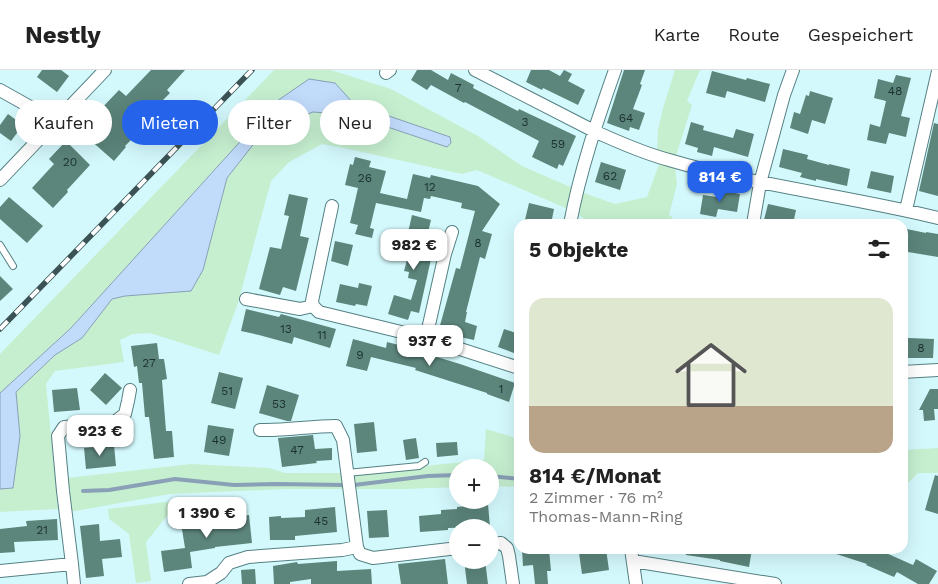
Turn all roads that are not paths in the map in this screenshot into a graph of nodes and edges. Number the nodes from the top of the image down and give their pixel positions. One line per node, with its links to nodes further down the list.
1 (105, 70): 8 (street)
2 (476, 70): 9 (street)
3 (615, 70): 9 (street)
4 (793, 70): 12 (street)
5 (938, 71): 14 (street)
6 (0, 90): 7 (street)
7 (18, 100)
8 (77, 100)
9 (594, 131): 12 (street); 16 (street)
10 (34, 145): 11 (street)
11 (0, 180)
12 (760, 183): 14 (street); 17 (street)
13 (332, 206): 22 (street)
14 (906, 210): 15 (street)
15 (938, 218)
16 (571, 219)
17 (754, 219)
18 (452, 232): 23 (street)
19 (0, 245): 20 (lane)
20 (13, 266)
21 (246, 298): 22 (street)
22 (312, 306): 23 (street)
23 (426, 338): 24 (street)
24 (514, 366)
25 (938, 370): 26 (street)
26 (908, 372)
27 (130, 390): 35 (street)
28 (260, 430): 30 (street)
29 (425, 462): 30 (lane)
30 (347, 473): 32 (street)
31 (499, 543): 40 (street)
32 (357, 547): 33 (street); 37 (street)
33 (449, 549)
34 (632, 555): 41 (street); 42 (street)
35 (72, 564): 36 (street); 38 (street)
36 (0, 572)
37 (221, 578): 39 (street)
38 (74, 584)
39 (189, 584)
40 (513, 584)
41 (636, 584)
42 (775, 584)

